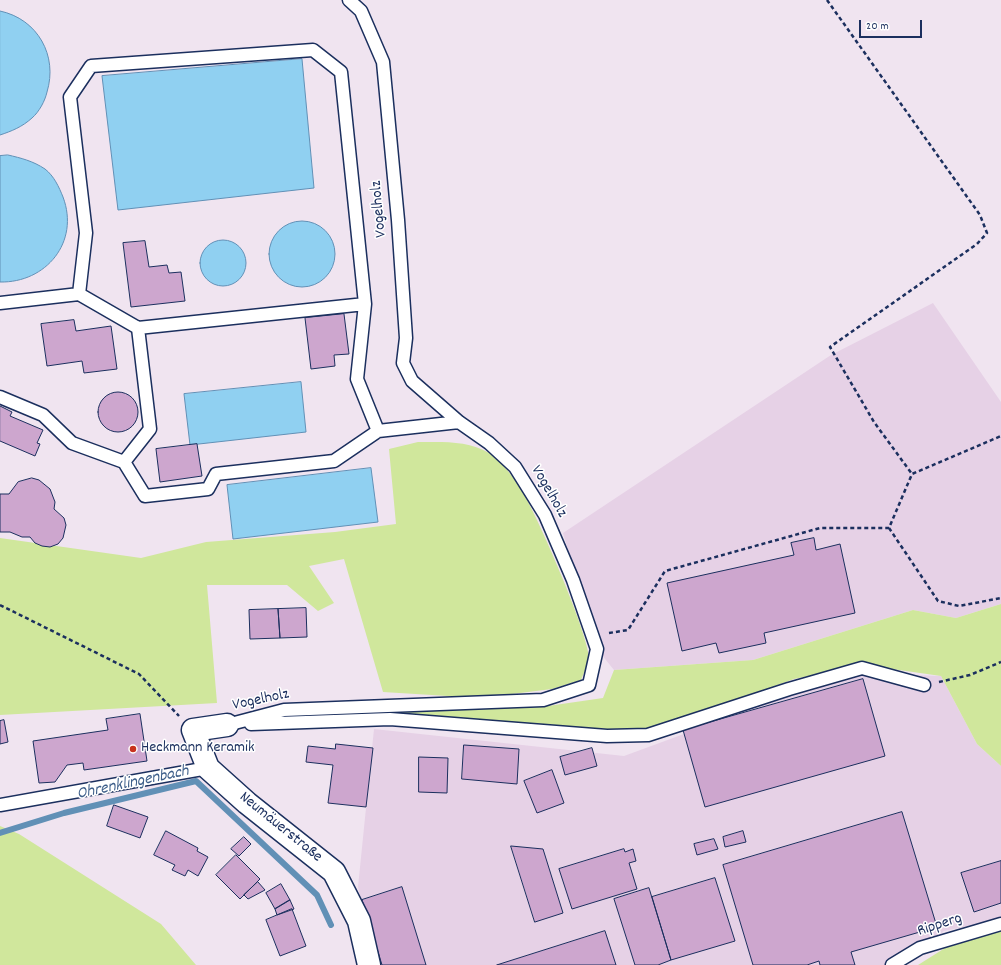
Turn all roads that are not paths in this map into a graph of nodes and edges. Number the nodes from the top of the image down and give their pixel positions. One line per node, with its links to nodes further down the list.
1 (349, 0): 7 (lane, Vogelholz)
2 (79, 294): 3 (lane); 4 (lane); 5 (lane)
3 (0, 303)
4 (365, 304): 5 (lane); 8 (lane)
5 (138, 328): 9 (lane)
6 (0, 397): 9 (lane)
7 (459, 422): 8 (lane); 11 (lane, Vogelholz)
8 (378, 431): 9 (lane)
9 (124, 462)
10 (924, 685): 11 (lane)
11 (227, 725): 12 (street, Neumäuerstraße)
12 (208, 768): 13 (lane); 15 (street, Neumäuerstraße)
13 (0, 805)
14 (1001, 924): 16 (lane, Ripperg)
15 (369, 965)
16 (892, 965)

